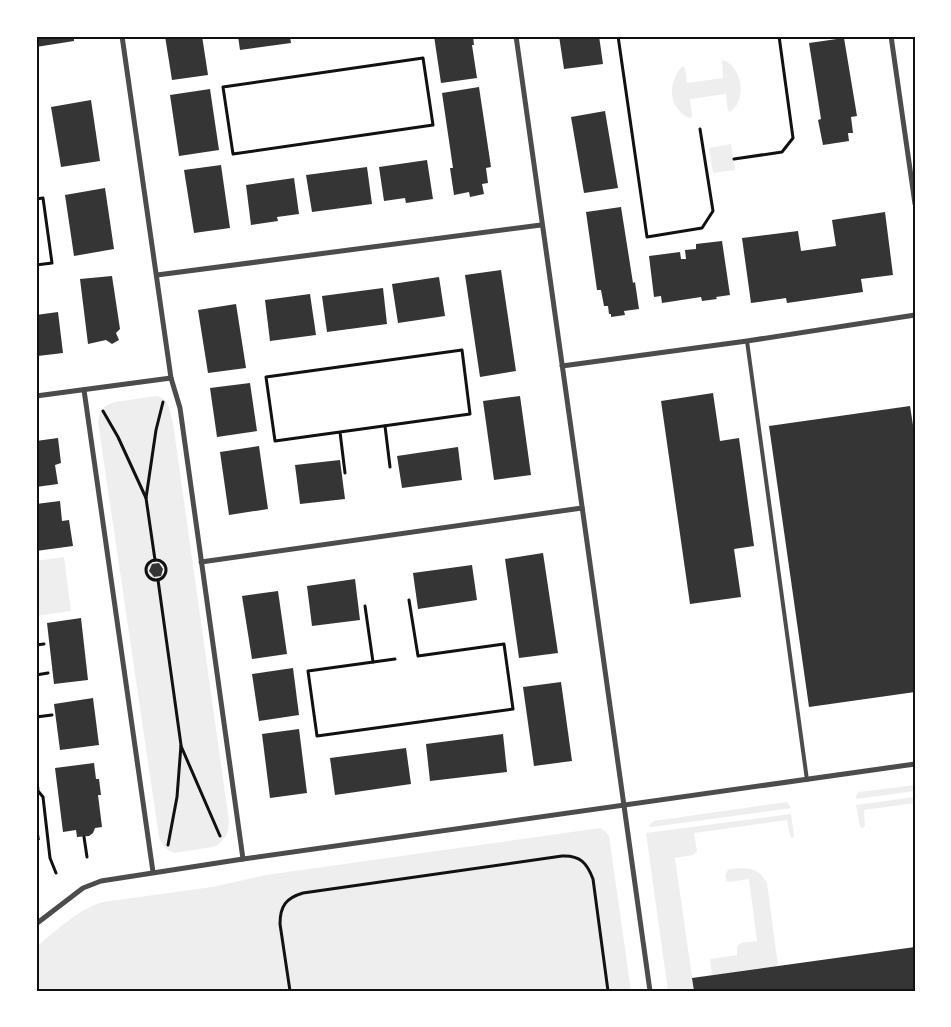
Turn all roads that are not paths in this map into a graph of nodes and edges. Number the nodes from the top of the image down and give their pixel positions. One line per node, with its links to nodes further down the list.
1 (122, 36): 6 (street)
2 (516, 36): 5 (street)
3 (891, 36): 4 (street)
4 (915, 204)
5 (541, 225): 6 (street); 9 (street)
6 (157, 275): 10 (street)
7 (915, 315): 8 (street)
8 (746, 341): 9 (street); 16 (lane)
9 (562, 366): 13 (street)
10 (171, 378): 11 (street); 14 (street)
11 (84, 390): 12 (street); 19 (street)
12 (36, 396)
13 (582, 508): 14 (street); 17 (street)
14 (201, 562): 18 (street)
15 (915, 764): 16 (street)
16 (806, 780): 17 (street)
17 (623, 806): 18 (street); 21 (street)
18 (243, 859): 19 (street)
19 (153, 872): 20 (street)
20 (36, 924)
21 (650, 991)

